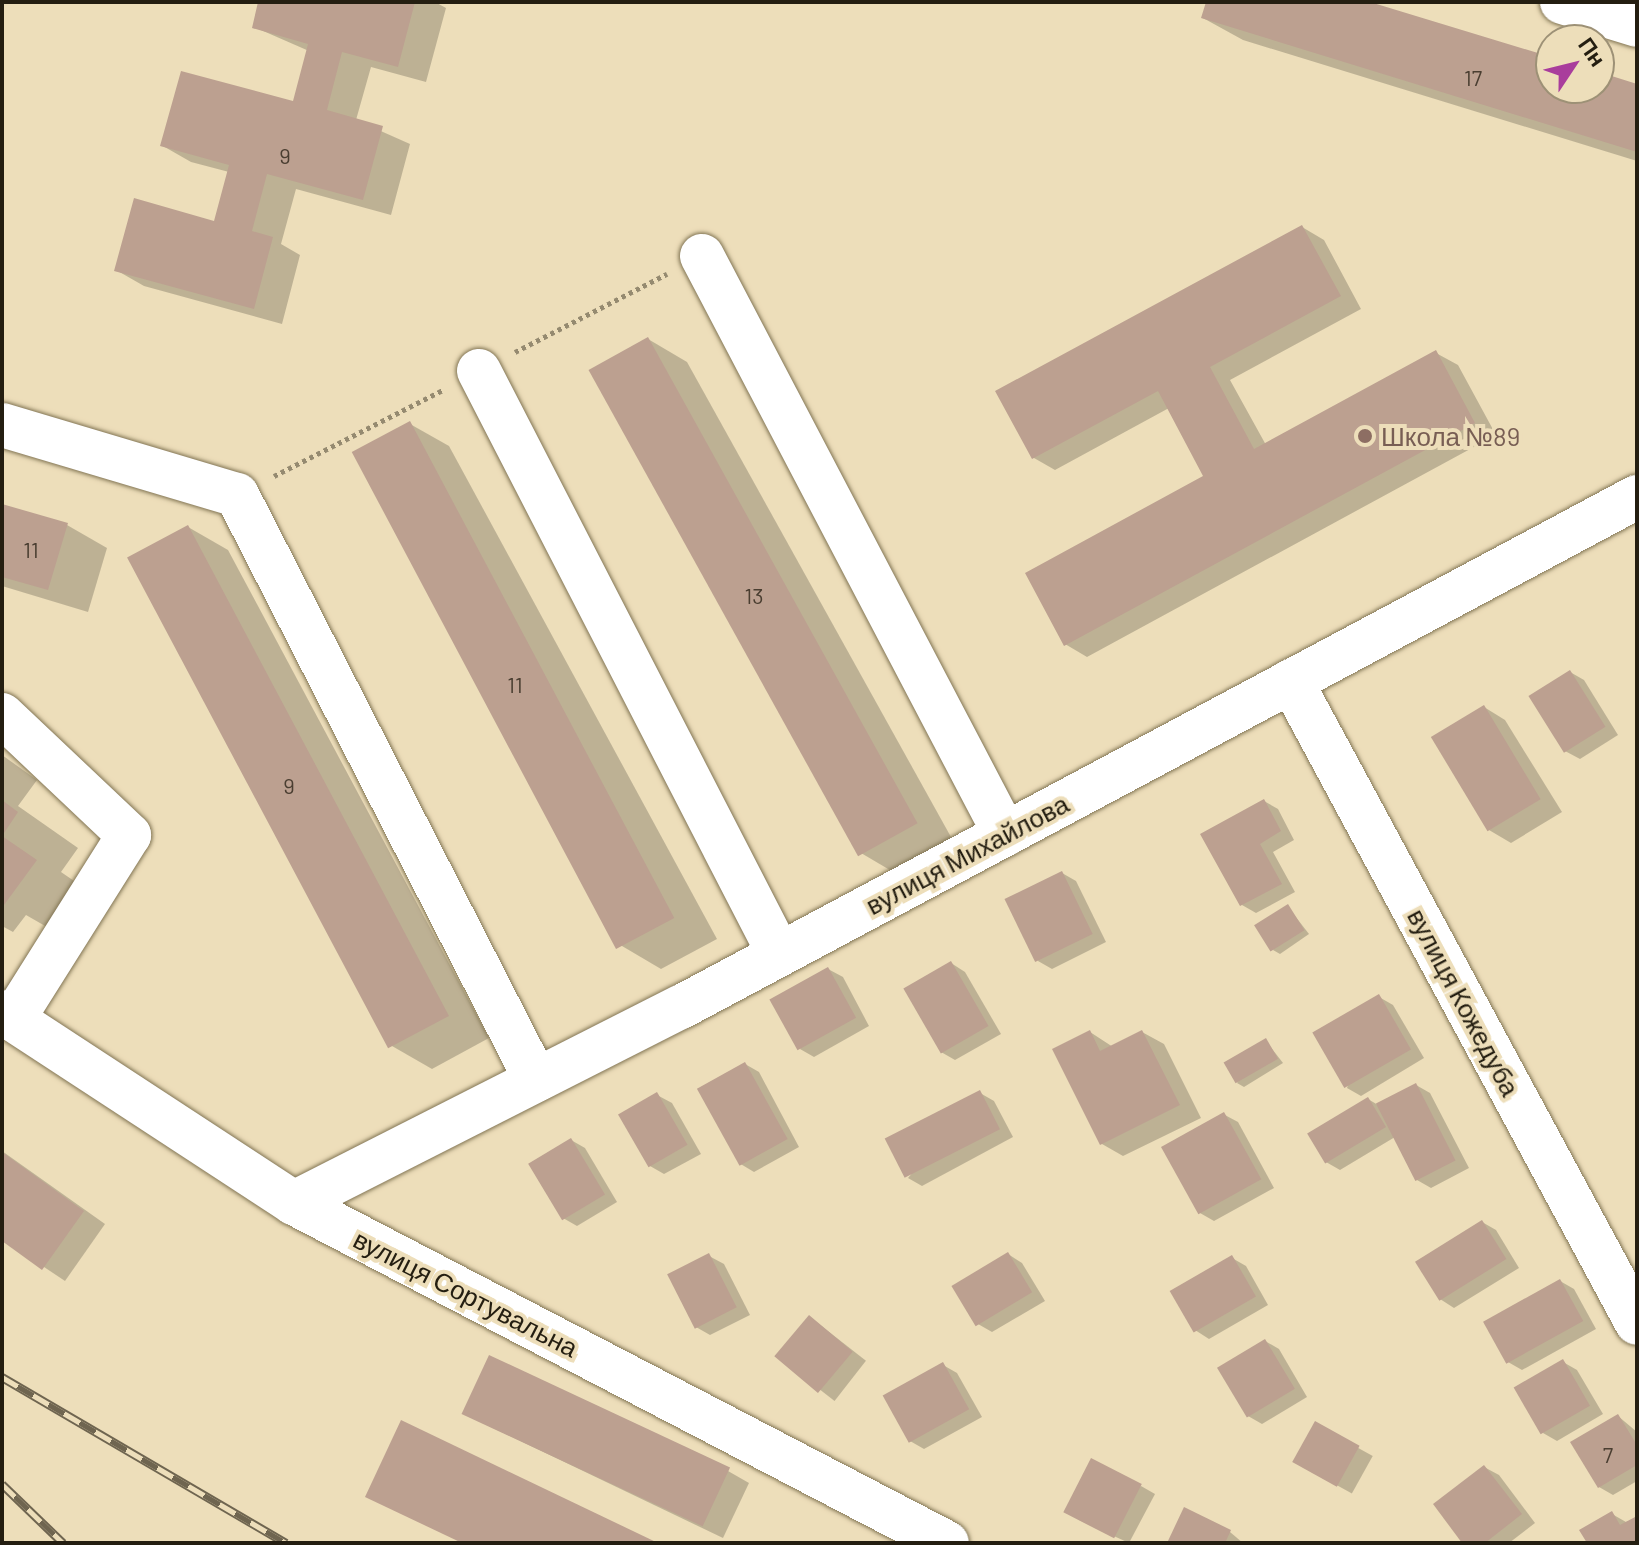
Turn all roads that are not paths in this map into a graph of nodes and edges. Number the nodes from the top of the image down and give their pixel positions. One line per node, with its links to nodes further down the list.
1 (1562, 2): 2 (street)
2 (1637, 25)
3 (702, 256): 9 (street)
4 (479, 371): 10 (street)
5 (2, 425): 12 (street)
6 (1637, 497): 7 (street, вулиця Михайлова)
7 (1291, 681): 9 (street, вулиця Михайлова); 14 (street, вулиця Кожедуба)
8 (2, 715): 11 (street)
9 (1005, 834): 10 (street, вулиця Михайлова)
10 (779, 954): 12 (street, вулиця Михайлова)
11 (7, 1016): 13 (street, вулиця Сортувальна)
12 (536, 1080): 13 (street, вулиця Михайлова)
13 (294, 1203): 15 (street, вулиця Сортувальна)
14 (1637, 1323)
15 (947, 1543)

